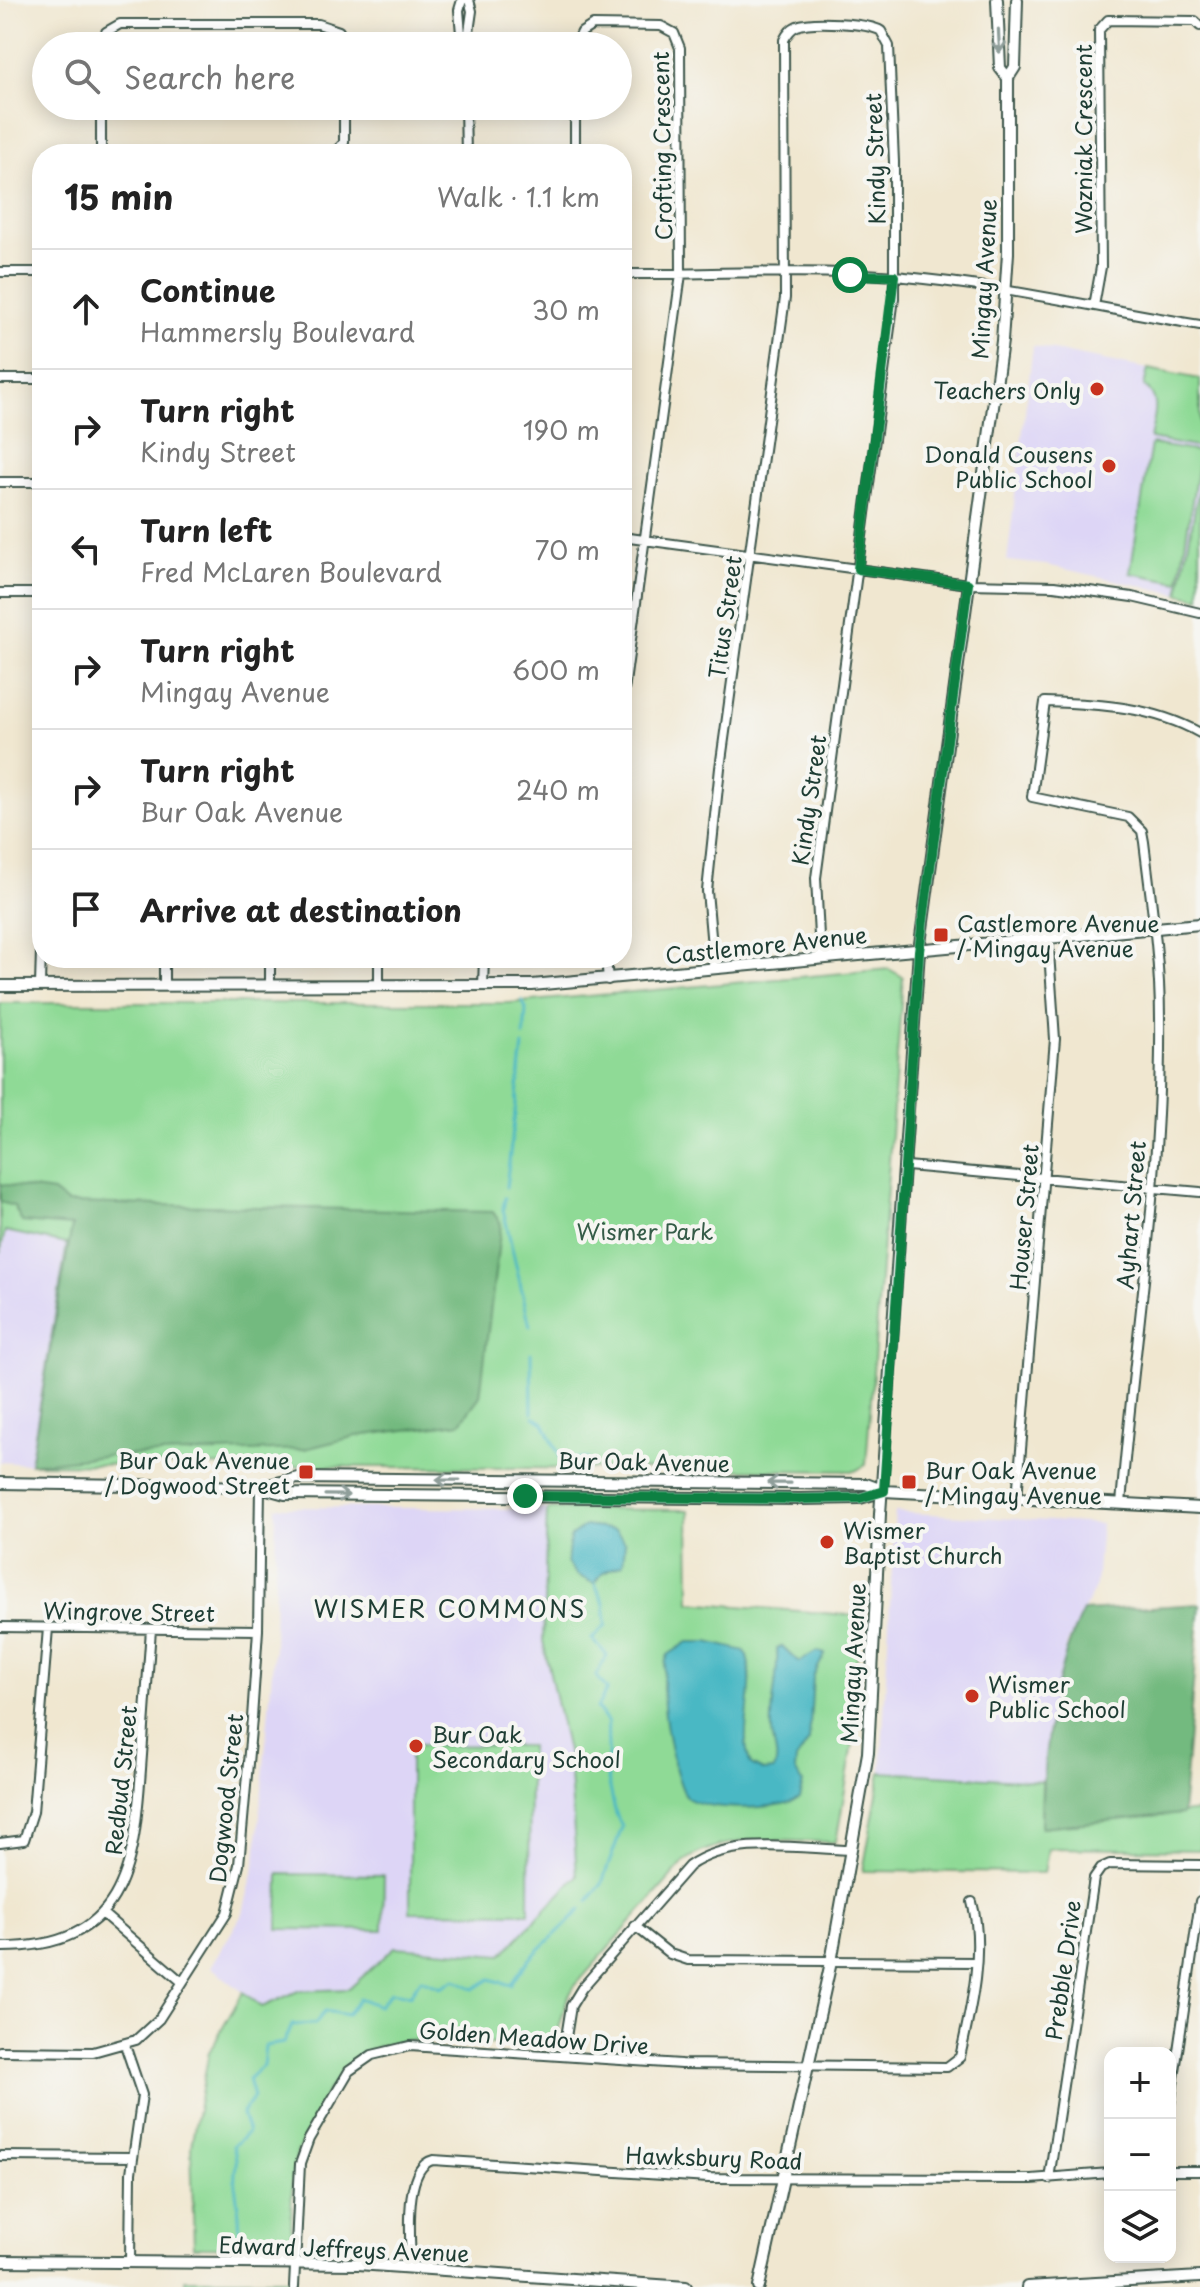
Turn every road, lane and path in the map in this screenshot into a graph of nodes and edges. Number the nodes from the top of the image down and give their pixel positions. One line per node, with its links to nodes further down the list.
1 (462, 0): 8 (street)
2 (469, 0): 9 (street)
3 (997, 0): 11 (street, Mingay Avenue, one-way to 11)
4 (1017, 0): 11 (street, Mingay Avenue)
5 (1200, 26): 27 (street, Wozniak Crescent)
6 (106, 32): 7 (street)
7 (339, 32)
8 (463, 32)
9 (469, 32)
10 (582, 32): 24 (street, Crofting Crescent)
11 (1008, 78): 26 (street, Mingay Avenue)
12 (101, 120): 16 (street)
13 (344, 120): 17 (street)
14 (465, 120): 18 (street)
15 (575, 120): 19 (street)
16 (101, 144)
17 (342, 144)
18 (466, 144)
19 (575, 144)
20 (0, 272): 21 (street)
21 (32, 272)
22 (786, 272): 24 (street); 25 (street); 25 (street, Kindy Street); 35 (street, Titus Street)
23 (632, 274): 24 (street)
24 (681, 274): 34 (street)
25 (894, 276): 26 (street); 36 (street, Kindy Street)
26 (1005, 289): 27 (street); 37 (street, Mingay Avenue)
27 (1094, 306): 28 (street)
28 (1200, 325)
29 (0, 379): 30 (street)
30 (32, 379)
31 (0, 482): 32 (street)
32 (32, 482)
33 (632, 538): 34 (street)
34 (644, 539): 35 (street); 41 (street)
35 (751, 554): 36 (street); 54 (street, Titus Street)
36 (858, 569): 37 (street); 47 (street, Kindy Street)
37 (968, 584): 40 (street); 46 (street, Mingay Avenue)
38 (0, 593): 39 (street)
39 (32, 593)
40 (1200, 613)
41 (632, 630)
42 (1200, 733): 44 (street, Ayhart Street)
43 (1200, 924): 44 (street, Castlemore Avenue)
44 (1152, 928): 45 (street, Castlemore Avenue); 64 (street, Ayhart Street)
45 (1048, 938): 46 (street, Castlemore Avenue); 63 (street, Houser Street)
46 (919, 951): 47 (street, Castlemore Avenue); 62 (street, Mingay Avenue)
47 (820, 956): 54 (street, Castlemore Avenue)
48 (40, 968): 58 (street)
49 (164, 968): 59 (street)
50 (270, 968): 60 (street)
51 (379, 968): 56 (street)
52 (484, 968): 61 (street)
53 (607, 968): 55 (street)
54 (714, 969): 55 (street, Castlemore Avenue)
55 (608, 980): 61 (street, Castlemore Avenue)
56 (379, 985): 60 (street, Castlemore Avenue); 61 (street, Castlemore Avenue)
57 (0, 986): 58 (street, Castlemore Avenue)
58 (40, 986): 59 (street, Castlemore Avenue)
59 (164, 986): 60 (street, Castlemore Avenue)
60 (270, 986)
61 (483, 986)
62 (907, 1166): 63 (street); 68 (street, Mingay Avenue)
63 (1045, 1179): 64 (street); 69 (street, Houser Street)
64 (1152, 1188): 65 (street); 70 (street, Ayhart Street)
65 (1200, 1192)
66 (0, 1483): 67 (street, Bur Oak Avenue)
67 (260, 1487): 68 (street, Bur Oak Avenue, one-way to 68); 68 (street, Bur Oak Avenue, one-way to 67); 75 (street, Dogwood Street)
68 (884, 1491): 69 (street, Bur Oak Avenue); 77 (street, Mingay Avenue)
69 (1017, 1498): 70 (street, Bur Oak Avenue)
70 (1121, 1504): 71 (street, Bur Oak Avenue)
71 (1200, 1508)
72 (0, 1627): 73 (street, Wingrove Street)
73 (48, 1628): 74 (street, Wingrove Street); 76 (street)
74 (151, 1629): 75 (street, Wingrove Street); 81 (street, Redbud Street)
75 (258, 1630): 86 (street, Dogwood Street)
76 (0, 1843)
77 (851, 1850): 82 (street); 84 (street, Mingay Avenue)
78 (1200, 1865): 98 (street, Prebble Drive)
79 (1200, 1901): 90 (street)
80 (972, 1902): 85 (street)
81 (102, 1913): 83 (street, Redbud Street); 86 (street)
82 (635, 1926): 84 (street); 89 (street)
83 (0, 1947)
84 (831, 1962): 85 (street); 91 (street, Mingay Avenue)
85 (975, 1962): 91 (street, Golden Meadow Drive)
86 (182, 1982): 87 (street, Dogwood Street)
87 (125, 2045): 88 (street, Dogwood Street); 93 (street)
88 (0, 2051)
89 (563, 2056): 91 (street, Golden Meadow Drive); 101 (street, Golden Meadow Drive)
90 (1176, 2064)
91 (807, 2066): 97 (street, Mingay Avenue)
92 (0, 2156): 93 (street)
93 (132, 2157): 100 (street)
94 (1176, 2171): 95 (street)
95 (1200, 2171)
96 (1104, 2174): 98 (street, Hawksbury Road)
97 (781, 2178): 98 (street, Hawksbury Road); 102 (street, Hawksbury Road); 107 (street, Mingay Avenue)
98 (1049, 2179)
99 (0, 2261): 100 (street, Edward Jeffreys Avenue)
100 (130, 2262): 101 (street, Edward Jeffreys Avenue)
101 (297, 2264): 102 (street, Edward Jeffreys Avenue); 105 (street, Golden Meadow Drive)
102 (411, 2268): 106 (street, Edward Jeffreys Avenue)
103 (1200, 2277): 104 (street)
104 (1054, 2286): 108 (street)
105 (294, 2287)
106 (686, 2287)
107 (759, 2287)
108 (1027, 2287)

